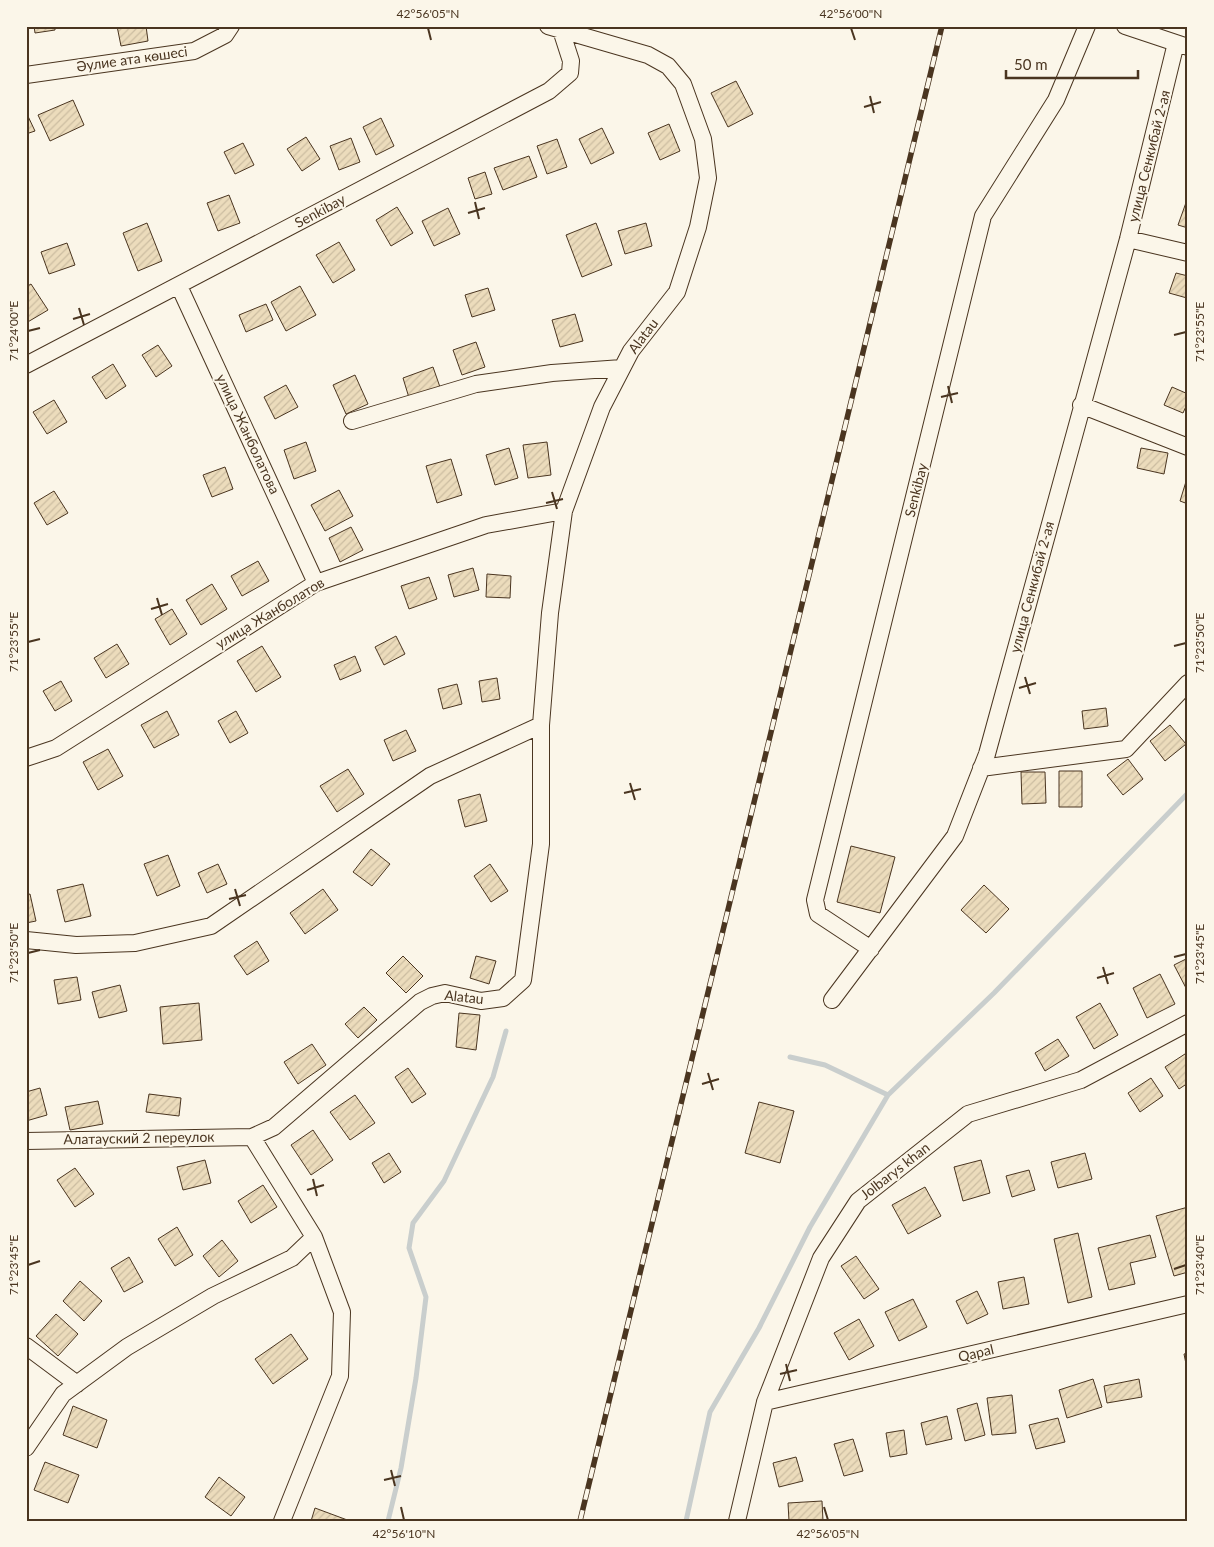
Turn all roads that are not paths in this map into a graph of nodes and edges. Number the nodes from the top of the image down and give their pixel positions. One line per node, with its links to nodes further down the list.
1 (230, 26): 6 (street, Әулие ата көшесі)
2 (1087, 26): 22 (street, Senkibay)
3 (1125, 26): 5 (street, улица Сенкибай 2-ая)
4 (555, 28): 9 (street, Senkibay); 11 (street, Alatau)
5 (1182, 45): 7 (street, улица Сенкибай 2-ая)
6 (26, 75)
7 (1128, 239): 8 (street, улица Сенкибай 2-ая); 12 (street, улица Сенкибай 2-ая)
8 (1188, 253)
9 (179, 286): 10 (street, Senkibay); 16 (street, улица Жанболатова)
10 (26, 365)
11 (622, 368): 13 (street); 15 (street, Alatau)
12 (1081, 405): 14 (street); 20 (street, улица Сенкибай 2-ая)
13 (352, 421)
14 (1188, 447)
15 (564, 511): 16 (street, улица Жанболатов); 18 (street, Alatau)
16 (316, 583): 19 (street, улица Жанболатов)
17 (1188, 683): 20 (street)
18 (541, 725): 21 (street); 25 (street, Alatau)
19 (26, 758)
20 (981, 768): 22 (street, улица Сенкибай 2-ая)
21 (26, 940)
22 (871, 949): 23 (street, улица Сенкибай 2-ая)
23 (832, 1000)
24 (1188, 1023): 31 (street, Jolbarys khan)
25 (252, 1137): 26 (street, Алатауский 2 переулок); 27 (street)
26 (26, 1141)
27 (314, 1237): 30 (street); 33 (street)
28 (1188, 1304): 31 (street, Qapal)
29 (26, 1346): 30 (street)
30 (77, 1384): 32 (street)
31 (764, 1402): 34 (street, Jolbarys khan)
32 (26, 1448)
33 (282, 1521)
34 (737, 1521)

